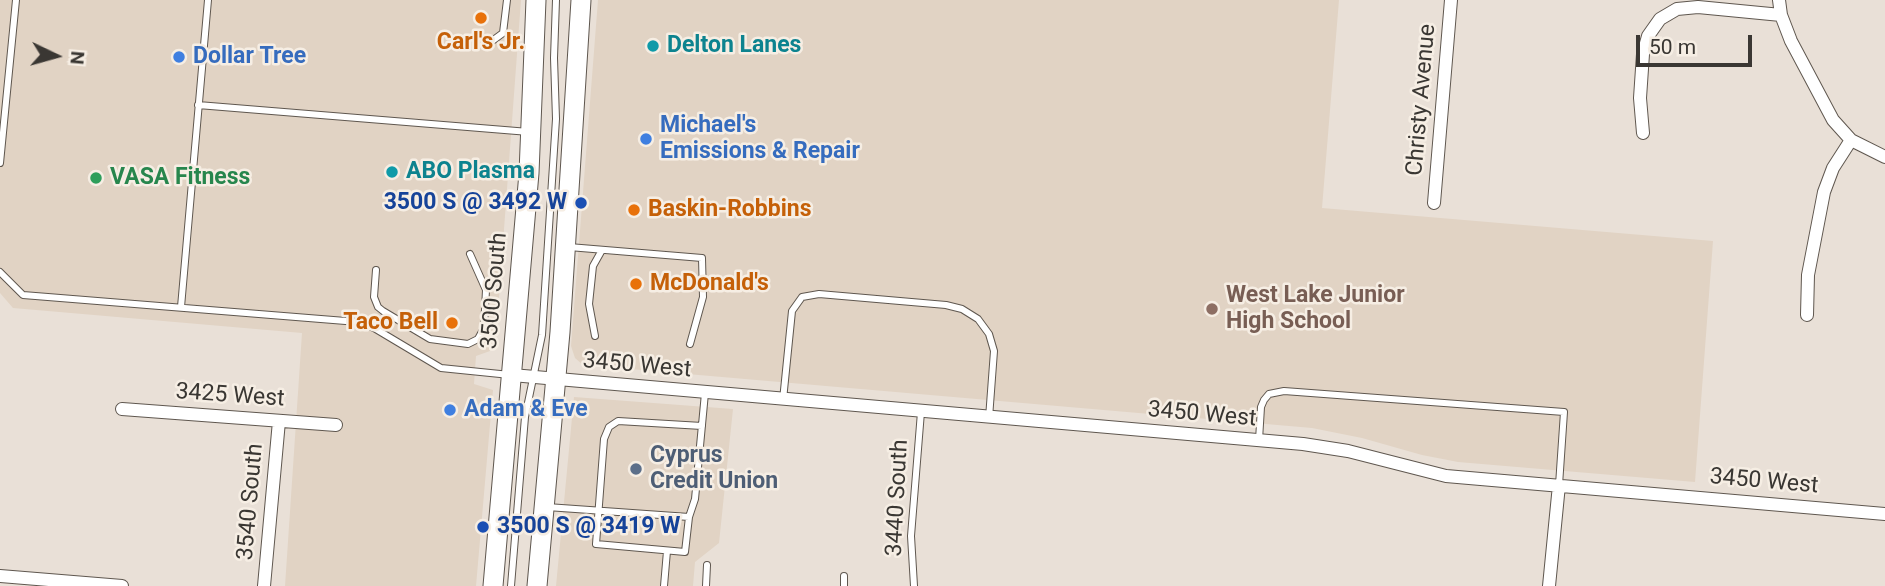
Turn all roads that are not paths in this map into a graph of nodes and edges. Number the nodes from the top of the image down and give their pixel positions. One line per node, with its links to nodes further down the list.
1 (16, 0): 16 (lane)
2 (208, 0): 11 (lane)
3 (507, 0): 10 (lane)
4 (536, 0): 12 (main road, 3500 South)
5 (556, 0): 28 (lane)
6 (581, 0): 18 (main road)
7 (1451, 0): 17 (street, Christy Avenue)
8 (1779, 0): 9 (street)
9 (1782, 15): 13 (street); 14 (street)
10 (488, 44)
11 (198, 105): 12 (lane); 23 (lane)
12 (531, 132): 27 (main road, 3500 South)
13 (1643, 133)
14 (1852, 140): 15 (street); 24 (street)
15 (1885, 157)
16 (0, 163)
17 (1434, 203)
18 (566, 247): 19 (lane); 29 (main road)
19 (602, 250): 25 (lane); 26 (lane)
20 (470, 254): 21 (lane)
21 (376, 270)
22 (0, 272): 23 (lane)
23 (181, 307): 27 (lane)
24 (1807, 315)
25 (596, 336)
26 (690, 344)
27 (512, 375): 28 (street, 3450 West); 50 (main road, 3500 South)
28 (534, 377): 29 (street, 3450 West); 51 (lane)
29 (556, 379): 30 (street, 3450 West); 40 (main road)
30 (705, 393): 31 (street, 3450 West); 37 (lane)
31 (783, 400): 33 (street, 3450 West); 34 (lane)
32 (122, 409): 35 (street, 3425 West)
33 (921, 412): 34 (street, 3450 West); 56 (lane, 3440 South)
34 (989, 418): 38 (street, 3450 West)
35 (279, 421): 36 (street, 3425 West); 49 (street, 3540 South)
36 (336, 425)
37 (702, 426): 41 (lane); 43 (lane)
38 (1259, 441): 39 (street, 3450 West); 39 (lane)
39 (1559, 485): 42 (street, 3450 West); 57 (street)
40 (545, 507): 41 (lane); 52 (main road)
41 (598, 512): 43 (lane); 44 (lane)
42 (1885, 514)
43 (689, 517): 44 (lane)
44 (667, 551): 53 (lane)
45 (708, 565): 54 (lane)
46 (0, 576): 48 (street)
47 (845, 576): 55 (lane)
48 (122, 586)
49 (264, 586)
50 (493, 586)
51 (511, 586)
52 (537, 586)
53 (664, 586)
54 (706, 586)
55 (844, 586)
56 (914, 586)
57 (1549, 586)

